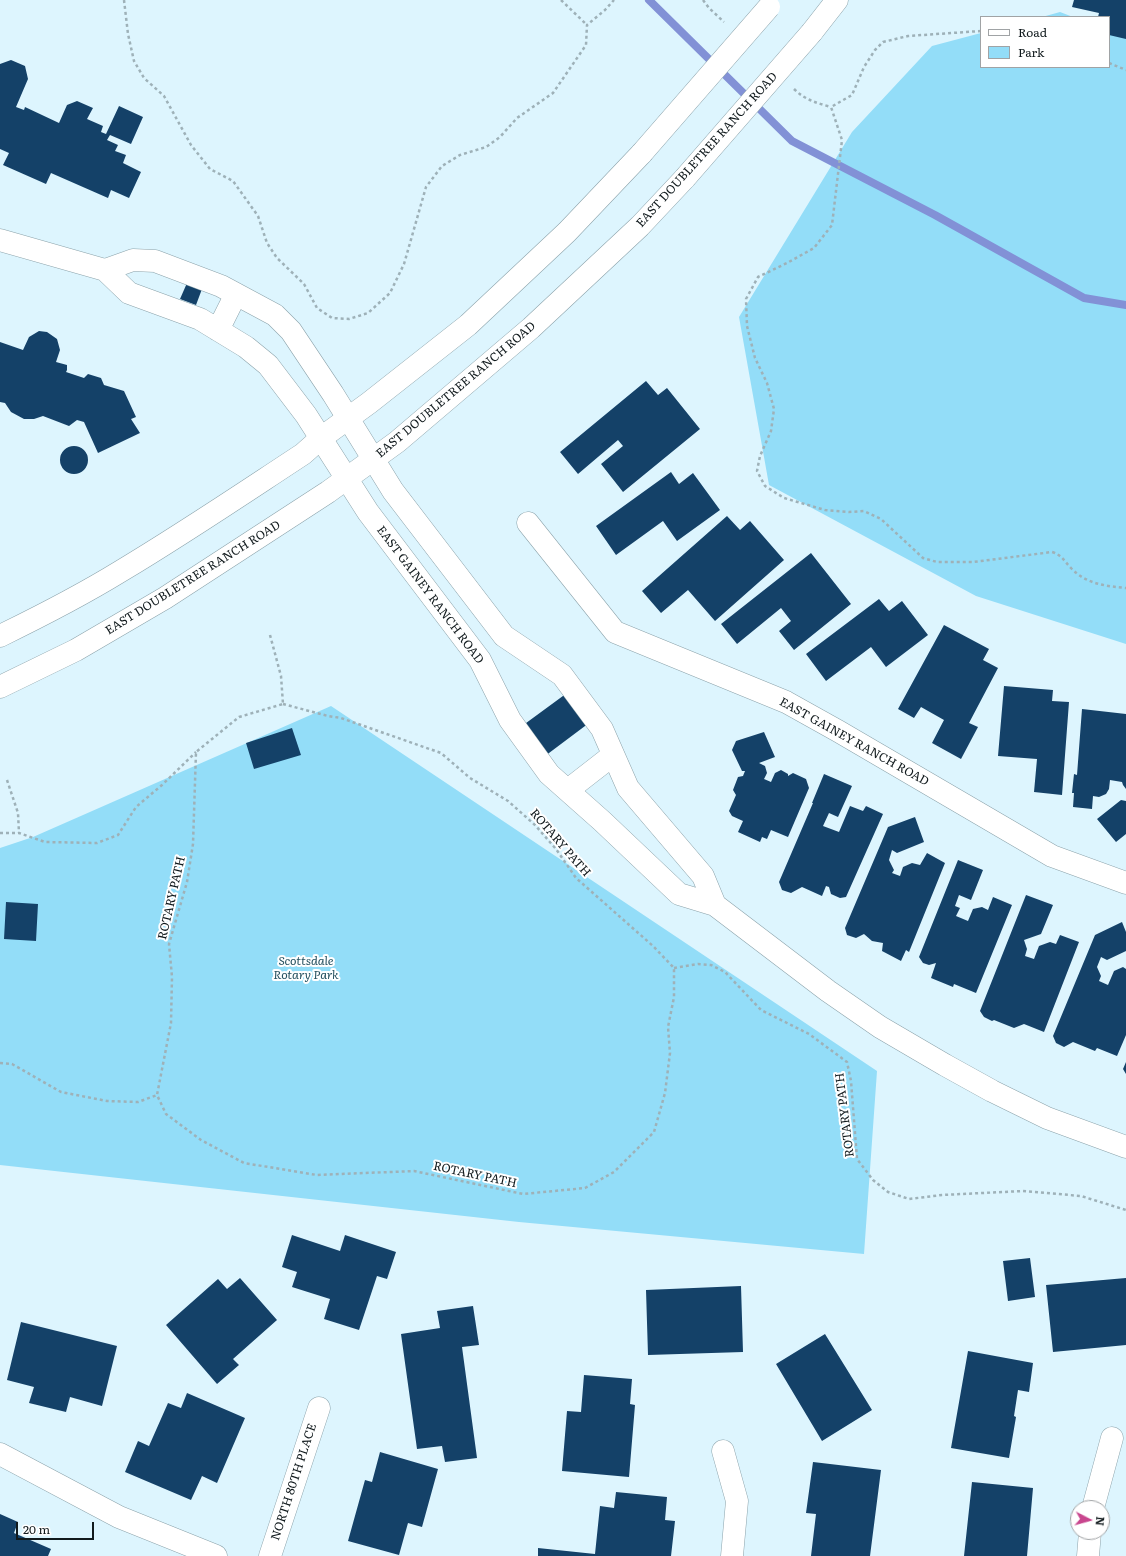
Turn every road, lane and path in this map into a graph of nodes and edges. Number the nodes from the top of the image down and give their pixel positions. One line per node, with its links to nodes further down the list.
1 (124, 0): 6 (path)
2 (561, 0): 6 (path)
3 (614, 0): 6 (path)
4 (837, 0): 16 (street, EAST DOUBLETREE RANCH ROAD, bridge)
5 (772, 4): 14 (street, bridge)
6 (587, 25)
7 (980, 31): 19 (path)
8 (1110, 63): 9 (path)
9 (1126, 70)
10 (0, 240): 11 (street)
11 (105, 270): 12 (street); 13 (street, EAST GAINEY RANCH ROAD)
12 (236, 294): 13 (street); 14 (street)
13 (218, 330): 15 (street, EAST GAINEY RANCH ROAD)
14 (348, 418): 15 (street); 16 (street)
15 (321, 438): 17 (street, EAST GAINEY RANCH ROAD); 21 (street)
16 (373, 459): 17 (street, EAST DOUBLETREE RANCH ROAD); 22 (street)
17 (346, 479): 23 (street, EAST GAINEY RANCH ROAD); 24 (street, EAST DOUBLETREE RANCH ROAD)
18 (528, 523): 32 (street, EAST GAINEY RANCH ROAD)
19 (1126, 588)
20 (270, 635): 25 (path)
21 (0, 636)
22 (504, 636): 23 (street); 27 (street)
23 (480, 660): 29 (street, EAST GAINEY RANCH ROAD)
24 (0, 687)
25 (284, 704): 26 (path); 34 (path, ROTARY PATH)
26 (196, 752): 31 (path); 36 (path, ROTARY PATH)
27 (613, 755): 29 (street); 33 (street)
28 (7, 780): 31 (path)
29 (568, 790): 33 (street, EAST GAINEY RANCH ROAD)
30 (0, 833): 31 (path)
31 (19, 833)
32 (1126, 883)
33 (715, 905): 37 (street, EAST GAINEY RANCH ROAD)
34 (674, 968): 36 (path, ROTARY PATH); 38 (path, ROTARY PATH)
35 (0, 1063): 36 (path)
36 (157, 1095)
37 (1126, 1147)
38 (1126, 1210)
39 (319, 1408): 46 (street, NORTH 80TH PLACE)
40 (1112, 1438): 43 (street)
41 (723, 1451): 47 (street)
42 (0, 1454): 45 (street)
43 (1095, 1500)
44 (1089, 1540): 48 (street)
45 (216, 1556)
46 (270, 1556)
47 (732, 1556)
48 (1088, 1556)

